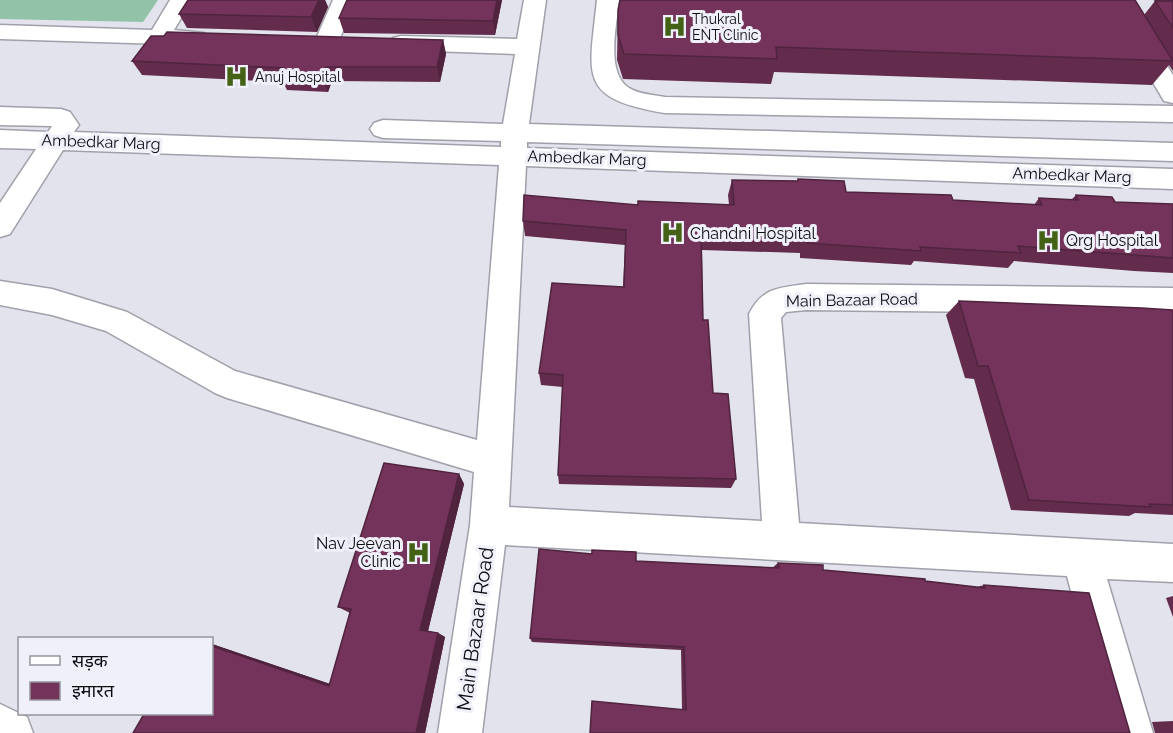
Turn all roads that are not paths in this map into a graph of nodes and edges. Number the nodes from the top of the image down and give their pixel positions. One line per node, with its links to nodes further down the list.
1 (181, 0): 7 (street)
2 (344, 0): 9 (street)
3 (535, 0): 9 (street, Main Bazaar Road)
4 (608, 0): 11 (street)
5 (1115, 0): 10 (street)
6 (0, 32): 7 (street)
7 (159, 37): 8 (street)
8 (215, 38)
9 (528, 46): 17 (street, Main Bazaar Road)
10 (1173, 95)
11 (820, 107): 12 (street); 16 (street)
12 (1173, 114)
13 (0, 116): 14 (street, Ambedkar Marg)
14 (63, 130): 15 (street, Ambedkar Marg); 17 (street, Ambedkar Marg); 20 (street)
15 (0, 140)
16 (828, 141): 17 (street, Ambedkar Marg); 18 (street, Ambedkar Marg)
17 (514, 144): 19 (street, Ambedkar Marg); 23 (street, Main Bazaar Road)
18 (1173, 152)
19 (1173, 179)
20 (0, 225)
21 (0, 293): 23 (street)
22 (1173, 301): 25 (street, Main Bazaar Road)
23 (493, 461): 24 (street, Main Bazaar Road)
24 (489, 525): 25 (street, Main Bazaar Road); 30 (street, Main Bazaar Road)
25 (782, 542): 26 (street, Main Bazaar Road)
26 (1082, 560): 27 (street, Main Bazaar Road); 31 (street)
27 (1173, 563)
28 (0, 726): 29 (street)
29 (11, 733)
30 (460, 733)
31 (1131, 733)

